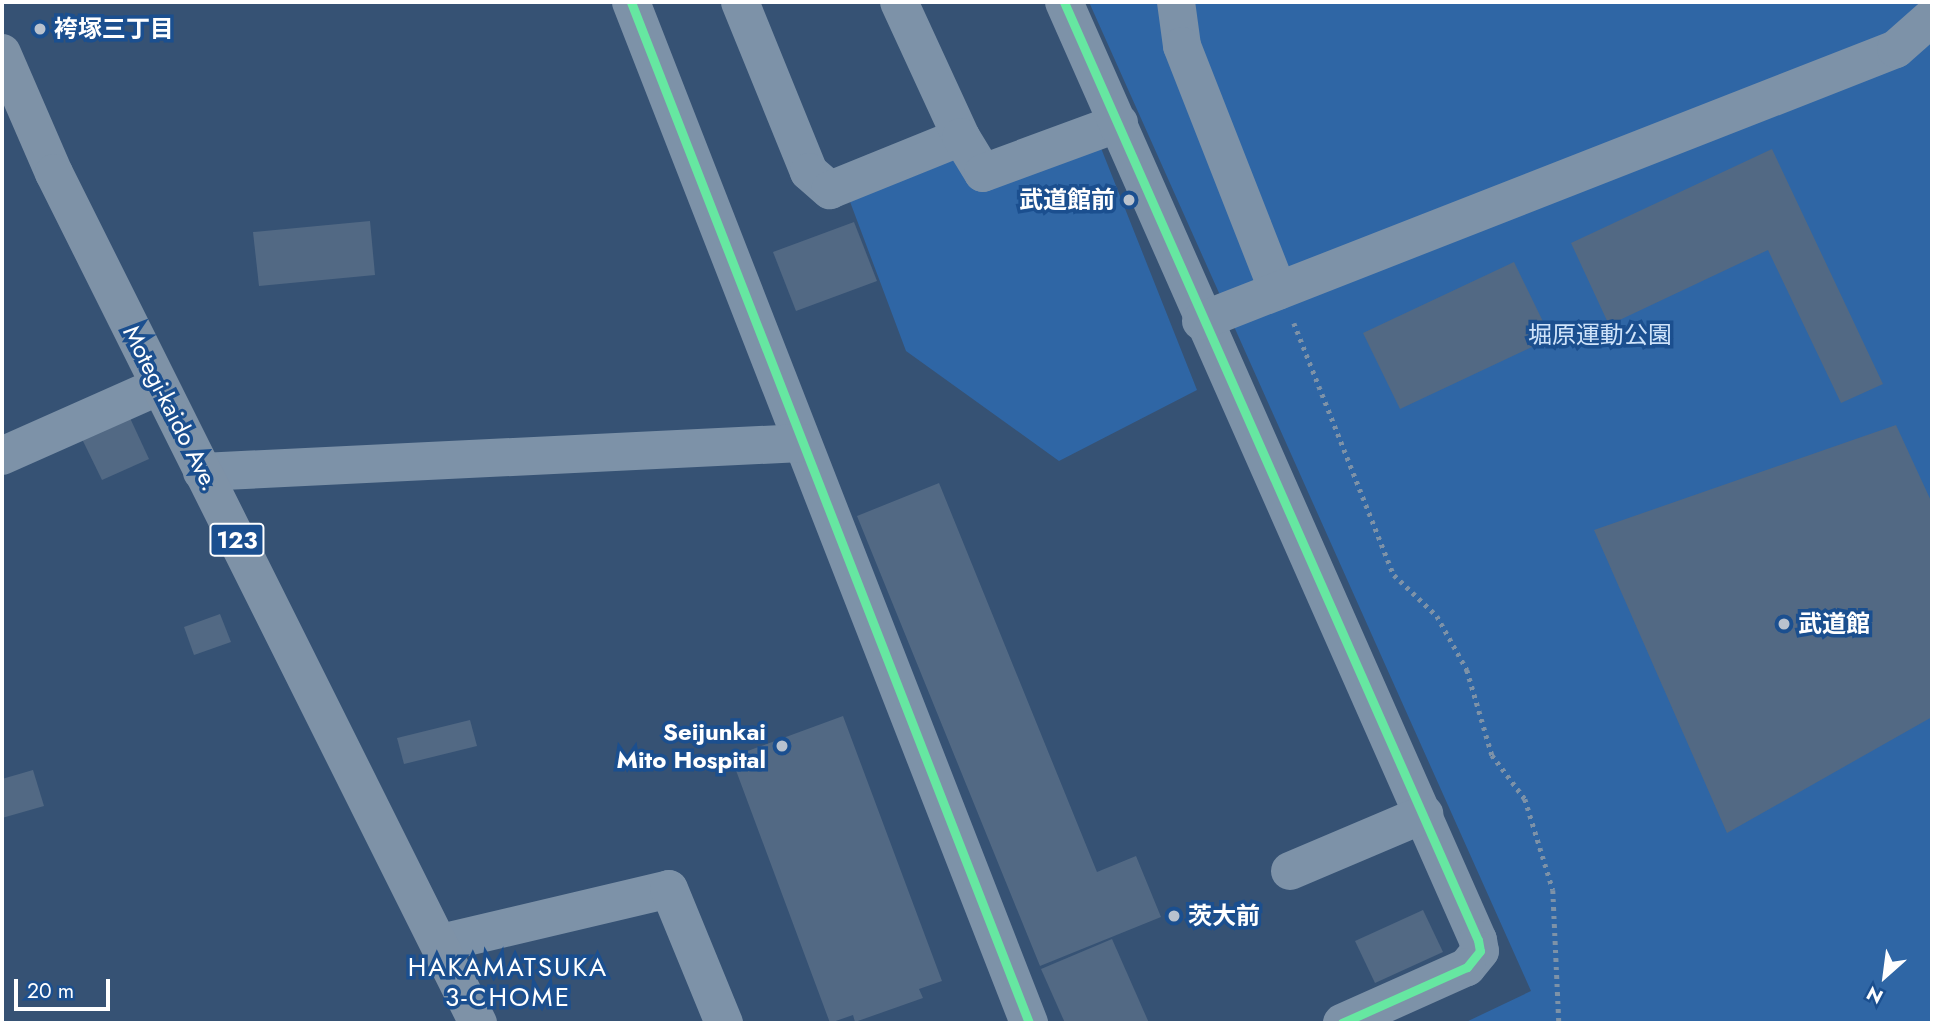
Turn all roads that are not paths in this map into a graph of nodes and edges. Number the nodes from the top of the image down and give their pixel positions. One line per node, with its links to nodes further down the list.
1 (631, 2): 13 (street)
2 (740, 2): 9 (street)
3 (899, 2): 9 (street)
4 (1064, 2): 8 (street)
5 (1175, 2): 10 (street)
6 (1932, 17): 10 (street)
7 (2, 53): 12 (highway, Motegi-kaido Ave. / 123)
8 (1118, 123): 9 (street); 11 (street)
9 (961, 137)
10 (1278, 291): 11 (street)
11 (1200, 321): 16 (street)
12 (159, 386): 14 (street); 15 (highway, Motegi-kaido Ave. / 123)
13 (801, 443): 15 (street); 21 (street)
14 (2, 456)
15 (202, 472): 18 (highway, Motegi-kaido Ave. / 123)
16 (1424, 814): 17 (street); 22 (street)
17 (1290, 871)
18 (441, 943): 19 (highway, Motegi-kaido Ave. / 123); 20 (street)
19 (478, 1023)
20 (724, 1023)
21 (1029, 1023)
22 (1342, 1023)

